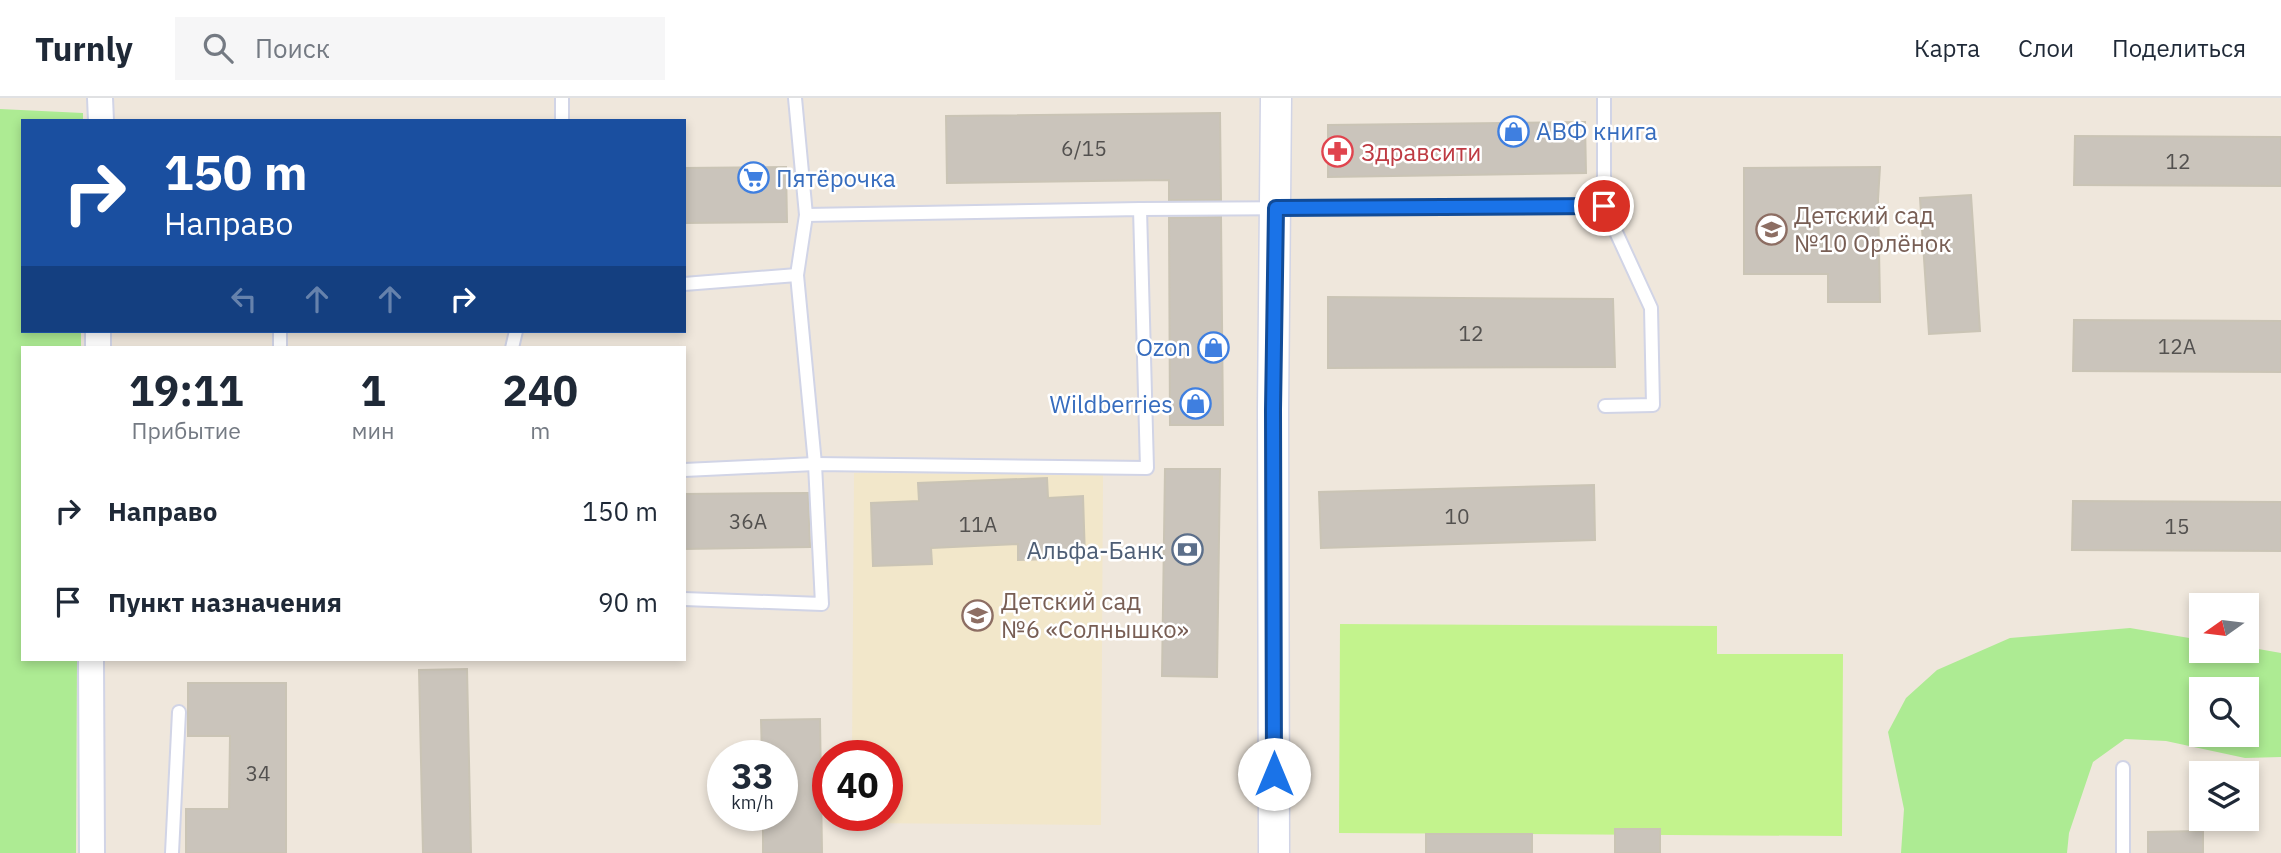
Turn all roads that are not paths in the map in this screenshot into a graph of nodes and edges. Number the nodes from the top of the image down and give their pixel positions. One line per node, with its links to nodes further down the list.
1 (100, 98): 6 (street)
2 (562, 98): 7 (lane)
3 (795, 98): 11 (lane)
4 (1276, 98): 9 (street)
5 (1604, 98): 8 (lane)
6 (101, 119)
7 (562, 119)
8 (1604, 206): 9 (lane); 14 (lane)
9 (1276, 208): 10 (lane); 23 (street)
10 (1140, 209): 11 (lane); 15 (lane)
11 (806, 215): 12 (lane)
12 (797, 275): 13 (lane); 15 (lane)
13 (686, 284)
14 (1605, 405)
15 (815, 464): 16 (lane); 17 (lane)
16 (686, 470)
17 (686, 599)
18 (91, 661): 21 (street)
19 (179, 712): 22 (lane)
20 (2123, 768): 24 (lane)
21 (92, 853)
22 (172, 853)
23 (1275, 853)
24 (2123, 853)

